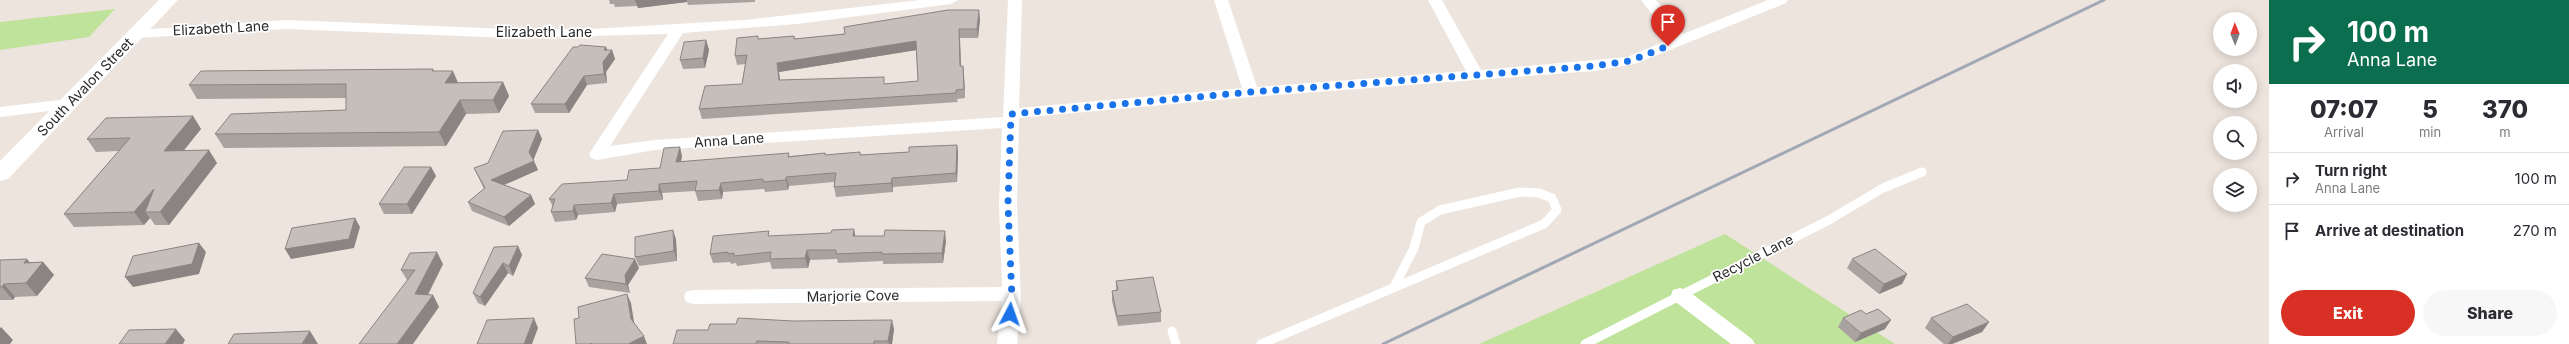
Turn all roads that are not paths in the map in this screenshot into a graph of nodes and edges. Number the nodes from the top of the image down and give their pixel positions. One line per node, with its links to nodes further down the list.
1 (170, 0): 9 (street, South Avalon Street)
2 (951, 0): 8 (street, Elizabeth Lane)
3 (1015, 0): 15 (street)
4 (1221, 0): 12 (street)
5 (1435, 0): 11 (street)
6 (1648, 0): 10 (street)
7 (1781, 0): 10 (street, Anna Lane)
8 (679, 28): 9 (street, Elizabeth Lane); 15 (street, Anna Lane)
9 (137, 34): 13 (street, South Avalon Street)
10 (1680, 41): 11 (street, Anna Lane)
11 (1476, 75): 12 (street, Anna Lane)
12 (1251, 92): 15 (street, Anna Lane)
13 (68, 104): 14 (street); 17 (street, South Avalon Street)
14 (0, 112)
15 (1011, 118): 19 (street)
16 (1922, 172): 20 (lane, Recycle Lane)
17 (0, 174)
18 (1394, 287): 18 (lane); 25 (lane)
19 (1012, 294): 21 (street, Marjorie Cove); 23 (street)
20 (1680, 295): 26 (lane, Recycle Lane); 27 (street)
21 (693, 297)
22 (1172, 331): 24 (lane)
23 (1007, 344)
24 (1176, 344)
25 (1261, 344)
26 (1585, 344)
27 (1745, 344)

